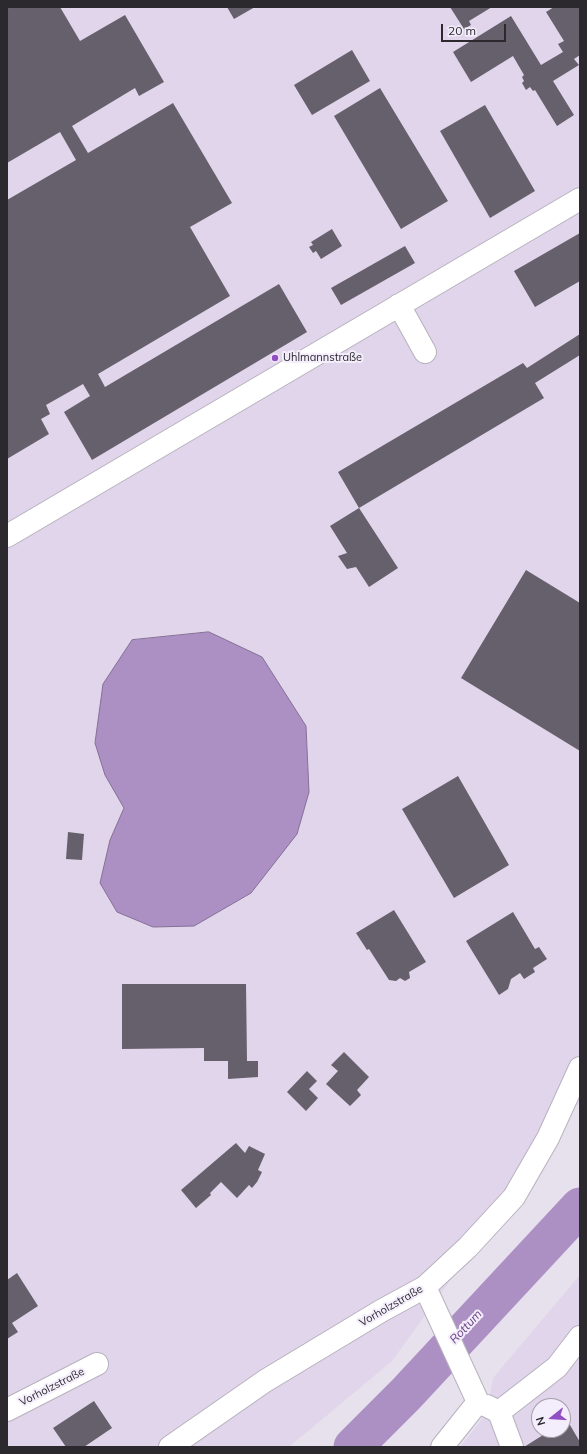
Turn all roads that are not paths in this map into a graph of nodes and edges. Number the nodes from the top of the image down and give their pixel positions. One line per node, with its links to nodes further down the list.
1 (580, 199): 2 (street)
2 (400, 305): 3 (street); 4 (street)
3 (425, 352)
4 (7, 536)
5 (580, 1068): 6 (street, Vorholzstraße)
6 (425, 1287): 9 (street); 12 (street, Vorholzstraße)
7 (580, 1337): 11 (street)
8 (97, 1364): 10 (street, Vorholzstraße)
9 (478, 1402): 11 (street); 13 (street)
10 (7, 1410)
11 (499, 1412): 14 (street)
12 (170, 1447)
13 (442, 1447)
14 (512, 1447)

